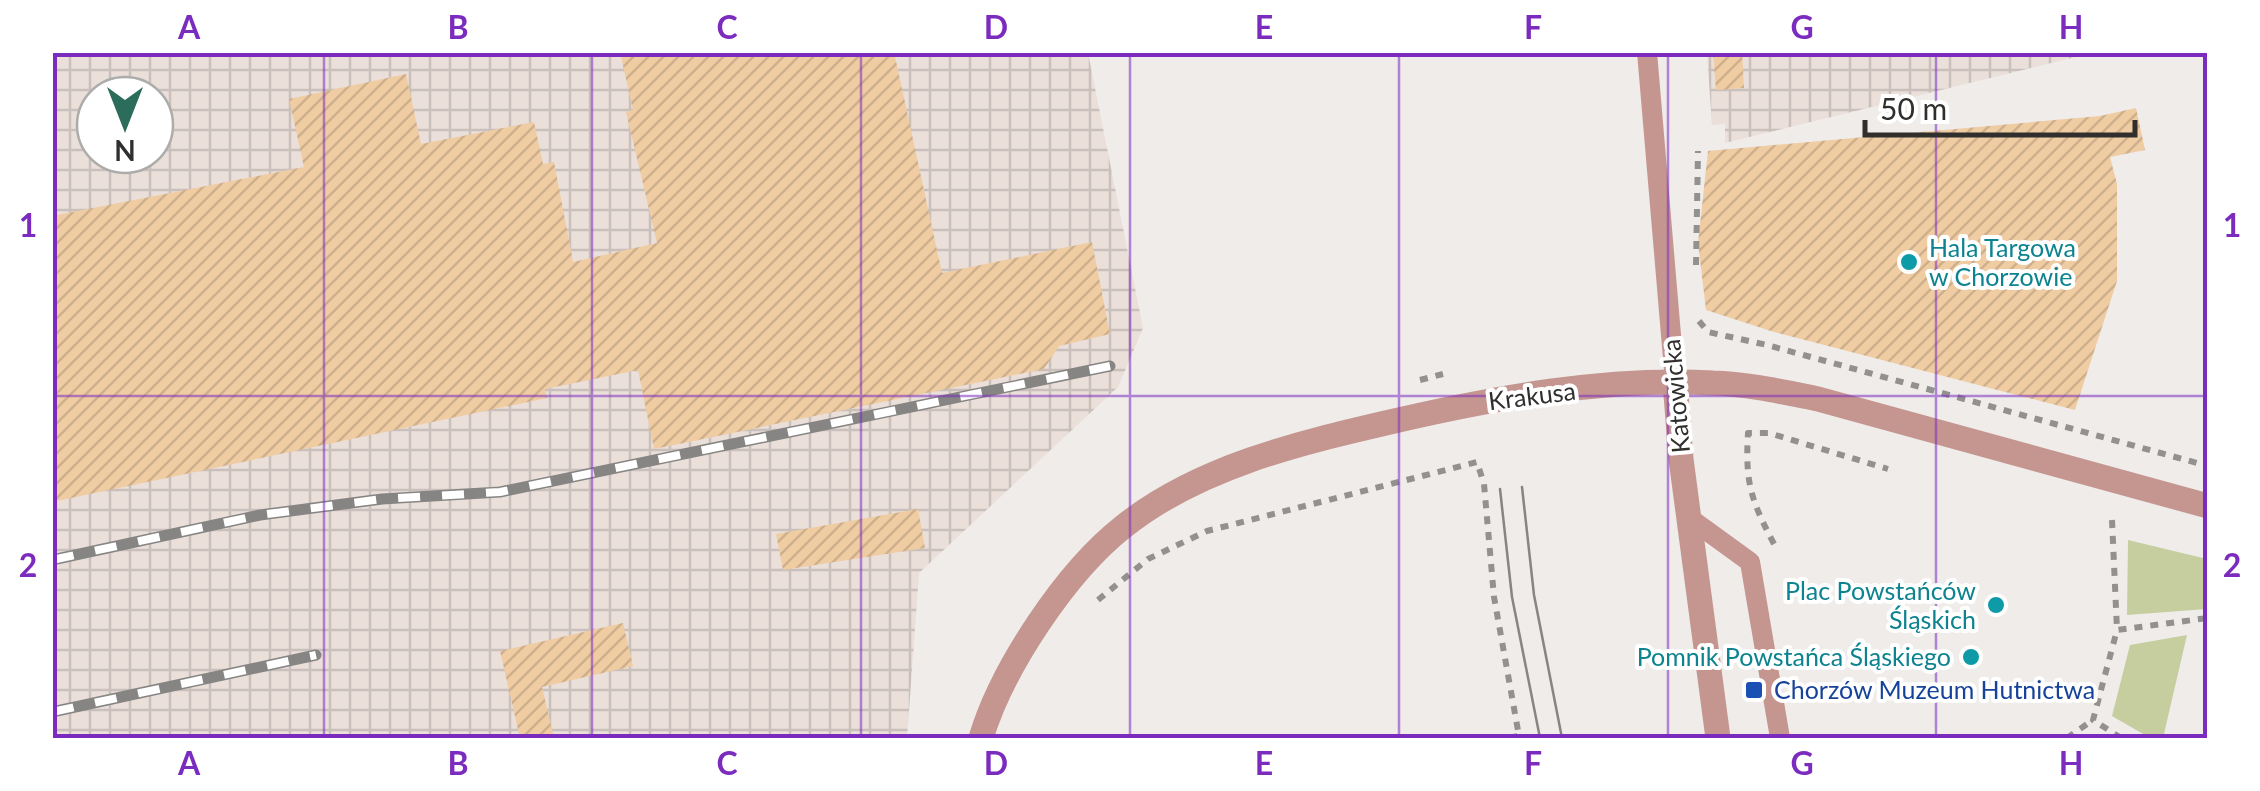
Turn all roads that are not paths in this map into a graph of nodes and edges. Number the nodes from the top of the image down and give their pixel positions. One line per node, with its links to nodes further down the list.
1 (1647, 52): 2 (lane, Katowicka)
2 (1675, 382): 3 (street, Krakusa); 4 (street, Katowicka); 5 (street, Krakusa)
3 (2208, 506)
4 (1688, 517): 6 (street, Katowicka); 7 (lane)
5 (981, 738)
6 (1718, 738)
7 (1780, 738)

